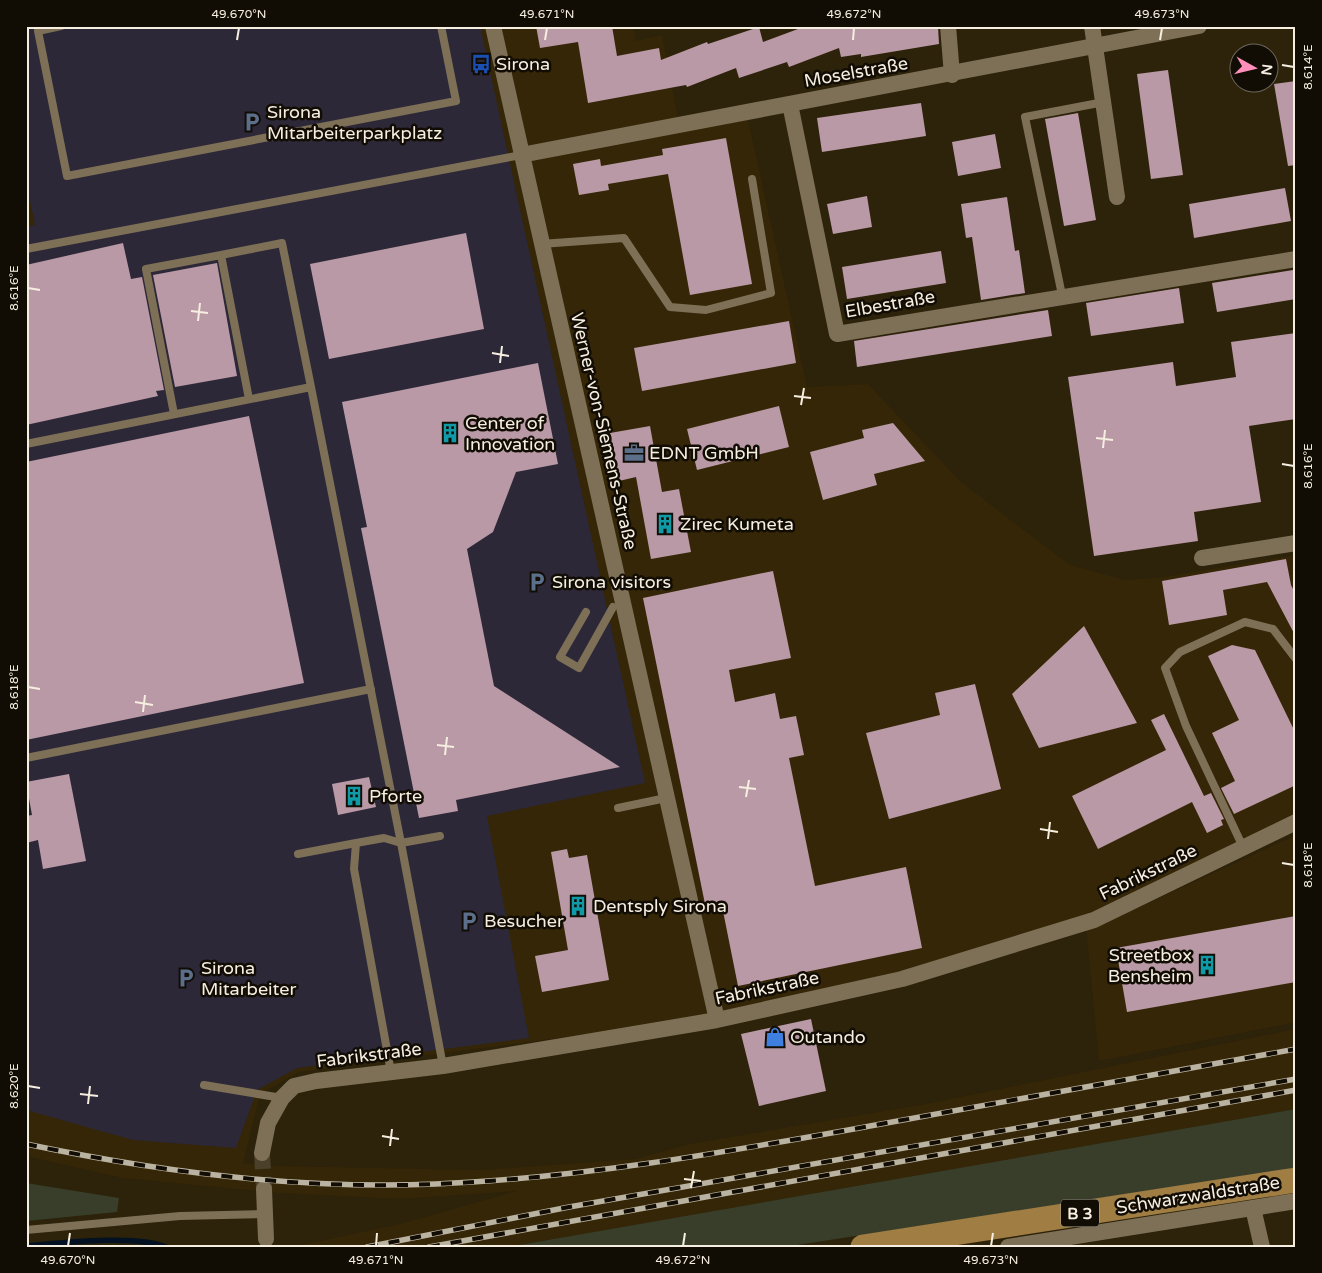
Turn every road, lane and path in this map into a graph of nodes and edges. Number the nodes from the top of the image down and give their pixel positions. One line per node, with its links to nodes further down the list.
1 (61, 26): 2 (lane)
2 (441, 26)
3 (493, 26): 11 (street, Werner-von-Siemens-Straße)
4 (948, 26): 8 (street)
5 (1092, 26): 7 (street)
6 (1199, 26): 7 (street, Moselstraße)
7 (1095, 45): 8 (street, Moselstraße); 9 (street)
8 (952, 74): 10 (street, Moselstraße)
9 (1104, 102): 13 (street); 18 (lane)
10 (790, 104): 11 (street, Moselstraße); 18 (street, Elbestraße)
11 (520, 155): 14 (street, Werner-von-Siemens-Straße); 15 (lane)
12 (752, 179): 14 (lane)
13 (1117, 197)
14 (541, 244): 30 (street, Werner-von-Siemens-Straße)
15 (26, 249)
16 (221, 255): 19 (lane); 20 (lane); 21 (lane)
17 (1296, 259): 18 (street, Elbestraße)
18 (1062, 296)
19 (311, 387): 20 (lane); 28 (lane)
20 (249, 399): 21 (lane)
21 (174, 414): 22 (lane)
22 (26, 444)
23 (1296, 543): 24 (street)
24 (1202, 558)
25 (613, 607): 26 (lane)
26 (586, 612)
27 (1296, 659): 36 (lane)
28 (371, 689): 29 (lane); 35 (lane)
29 (26, 758)
30 (666, 798): 31 (lane); 38 (street, Werner-von-Siemens-Straße)
31 (618, 808)
32 (1296, 822): 36 (street, Fabrikstraße)
33 (440, 836): 35 (lane)
34 (356, 843): 35 (lane); 37 (lane); 40 (lane)
35 (401, 844): 39 (lane)
36 (1243, 847): 38 (street, Fabrikstraße)
37 (298, 854)
38 (717, 1020): 39 (street, Fabrikstraße)
39 (443, 1066): 40 (street, Fabrikstraße)
40 (391, 1072): 42 (street, Fabrikstraße)
41 (204, 1085): 42 (lane)
42 (282, 1098): 43 (street, Fabrikstraße)
43 (262, 1153)
44 (1296, 1180): 51 (main road, Schwarzwaldstraße / B 3)
45 (264, 1189): 48 (street)
46 (1296, 1201): 47 (street, Schwarzwaldstraße)
47 (1253, 1208): 52 (street, Schwarzwaldstraße); 53 (street)
48 (264, 1214): 49 (lane); 50 (street)
49 (26, 1230)
50 (266, 1239)
51 (863, 1247)
52 (1008, 1247)
53 (1262, 1247)

